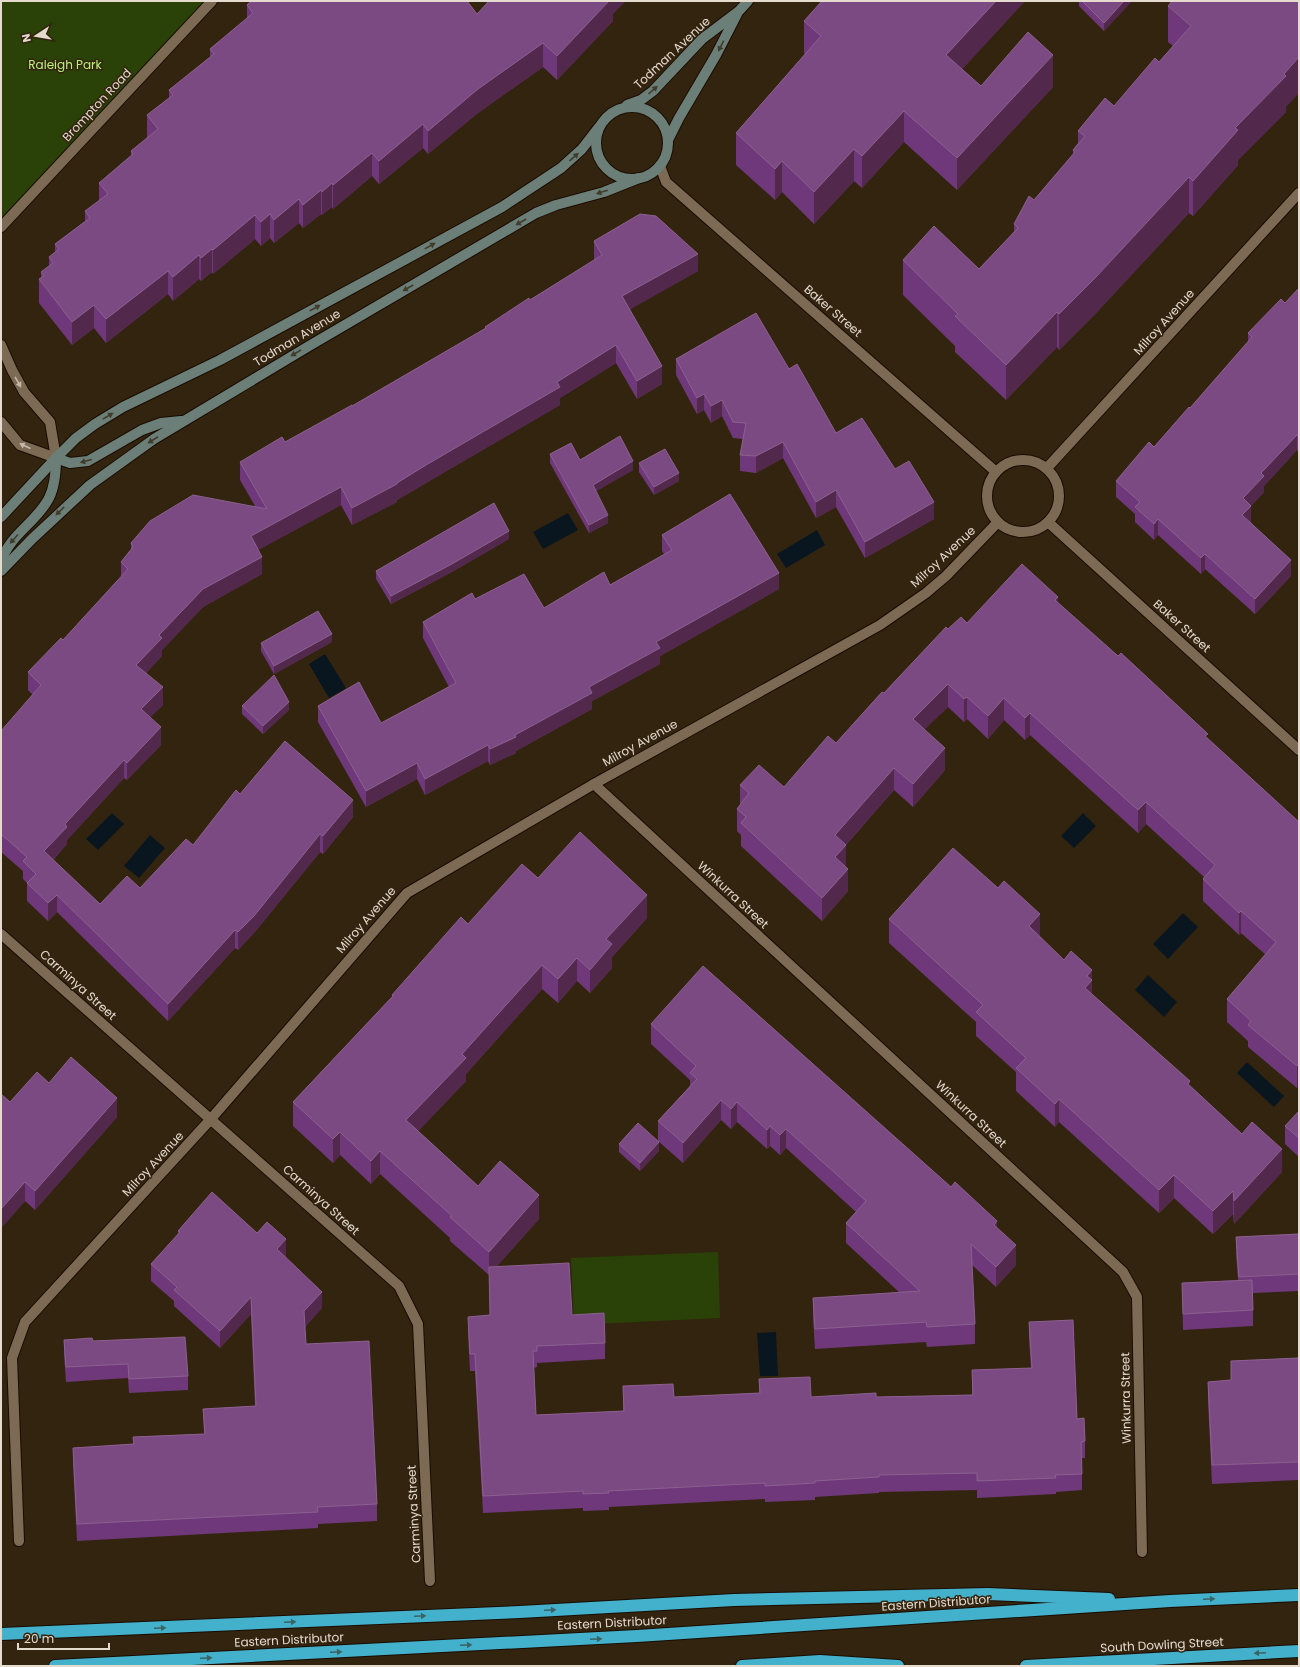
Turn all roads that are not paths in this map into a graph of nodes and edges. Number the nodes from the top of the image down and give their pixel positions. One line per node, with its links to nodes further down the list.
1 (212, 1): 10 (street, Brompton Road)
2 (748, 1): 3 (main road, Todman Avenue)
3 (739, 11): 4 (main road, Todman Avenue, one-way to 3); 6 (main road, Todman Avenue, one-way to 6)
4 (619, 108): 5 (main road); 6 (main road)
5 (599, 127): 8 (main road); 14 (main road, Todman Avenue, one-way to 5)
6 (668, 140): 7 (main road)
7 (660, 166): 8 (main road); 16 (street, Baker Street)
8 (639, 178): 12 (main road, Todman Avenue, one-way to 12)
9 (1299, 193): 15 (street, Milroy Avenue)
10 (1, 227)
11 (1, 345): 14 (street, one-way to 14)
12 (185, 420): 14 (main road, one-way to 14); 21 (main road, Todman Avenue, one-way to 21)
13 (1, 422): 14 (street, one-way to 13)
14 (56, 458): 17 (main road, Todman Avenue); 20 (main road, one-way to 20)
15 (1047, 468): 16 (street); 19 (street)
16 (995, 471): 18 (street)
17 (1, 517)
18 (998, 522): 19 (street); 23 (street, Milroy Avenue)
19 (1048, 522): 22 (street, Baker Street)
20 (1, 562)
21 (1, 571)
22 (1299, 750)
23 (594, 784): 25 (street, Milroy Avenue); 27 (street, Winkurra Street)
24 (1, 934): 25 (street, Carminya Street)
25 (210, 1120): 26 (street, Milroy Avenue); 28 (street, Carminya Street)
26 (19, 1541)
27 (1142, 1552)
28 (430, 1581)
29 (1299, 1595): 30 (highway, one-way to 29)
30 (1170, 1601): 31 (highway, one-way to 30); 33 (highway, Eastern Distributor, one-way to 30)
31 (1, 1634)
32 (1299, 1651): 36 (highway, South Dowling Street, one-way to 36)
33 (56, 1666)
34 (742, 1666): 35 (highway)
35 (898, 1666)
36 (1026, 1666)

